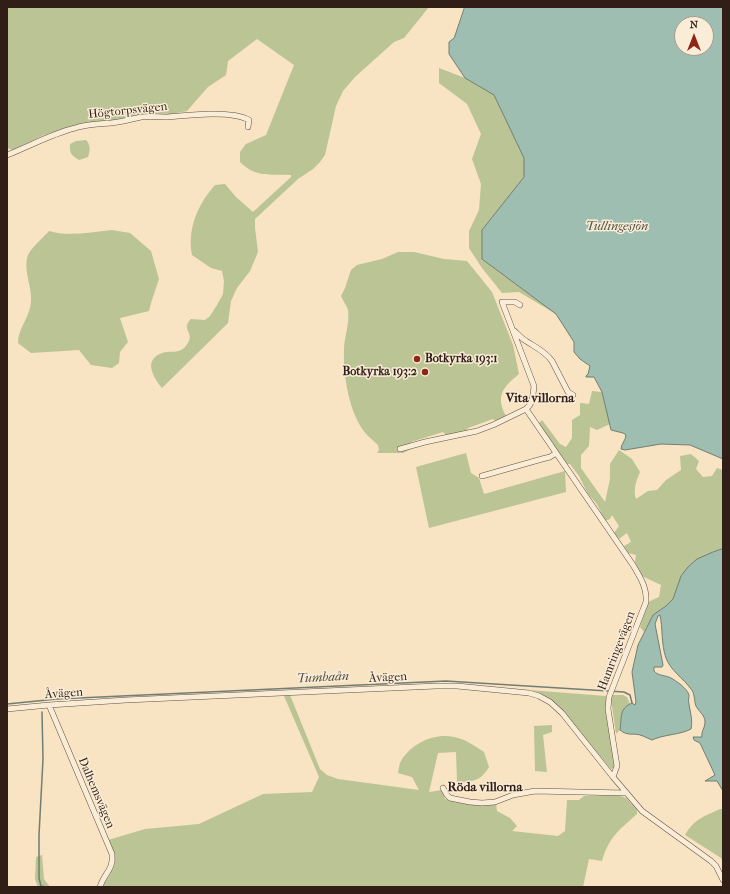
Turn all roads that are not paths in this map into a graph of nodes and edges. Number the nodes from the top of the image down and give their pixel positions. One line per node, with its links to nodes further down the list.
1 (248, 127): 2 (street, Högtorpsvägen)
2 (7, 155)
3 (520, 306): 4 (street)
4 (512, 329): 5 (street); 6 (street)
5 (573, 395)
6 (526, 409): 7 (street); 8 (street, Hamringevägen)
7 (400, 449)
8 (556, 453): 9 (street); 12 (street, Hamringevägen)
9 (482, 476)
10 (49, 705): 11 (street, Åvägen); 12 (street, Åvägen); 16 (street, Dalhemsvägen)
11 (7, 709)
12 (613, 777): 14 (street)
13 (443, 788): 14 (street)
14 (625, 793): 15 (street)
15 (723, 880)
16 (100, 887)

